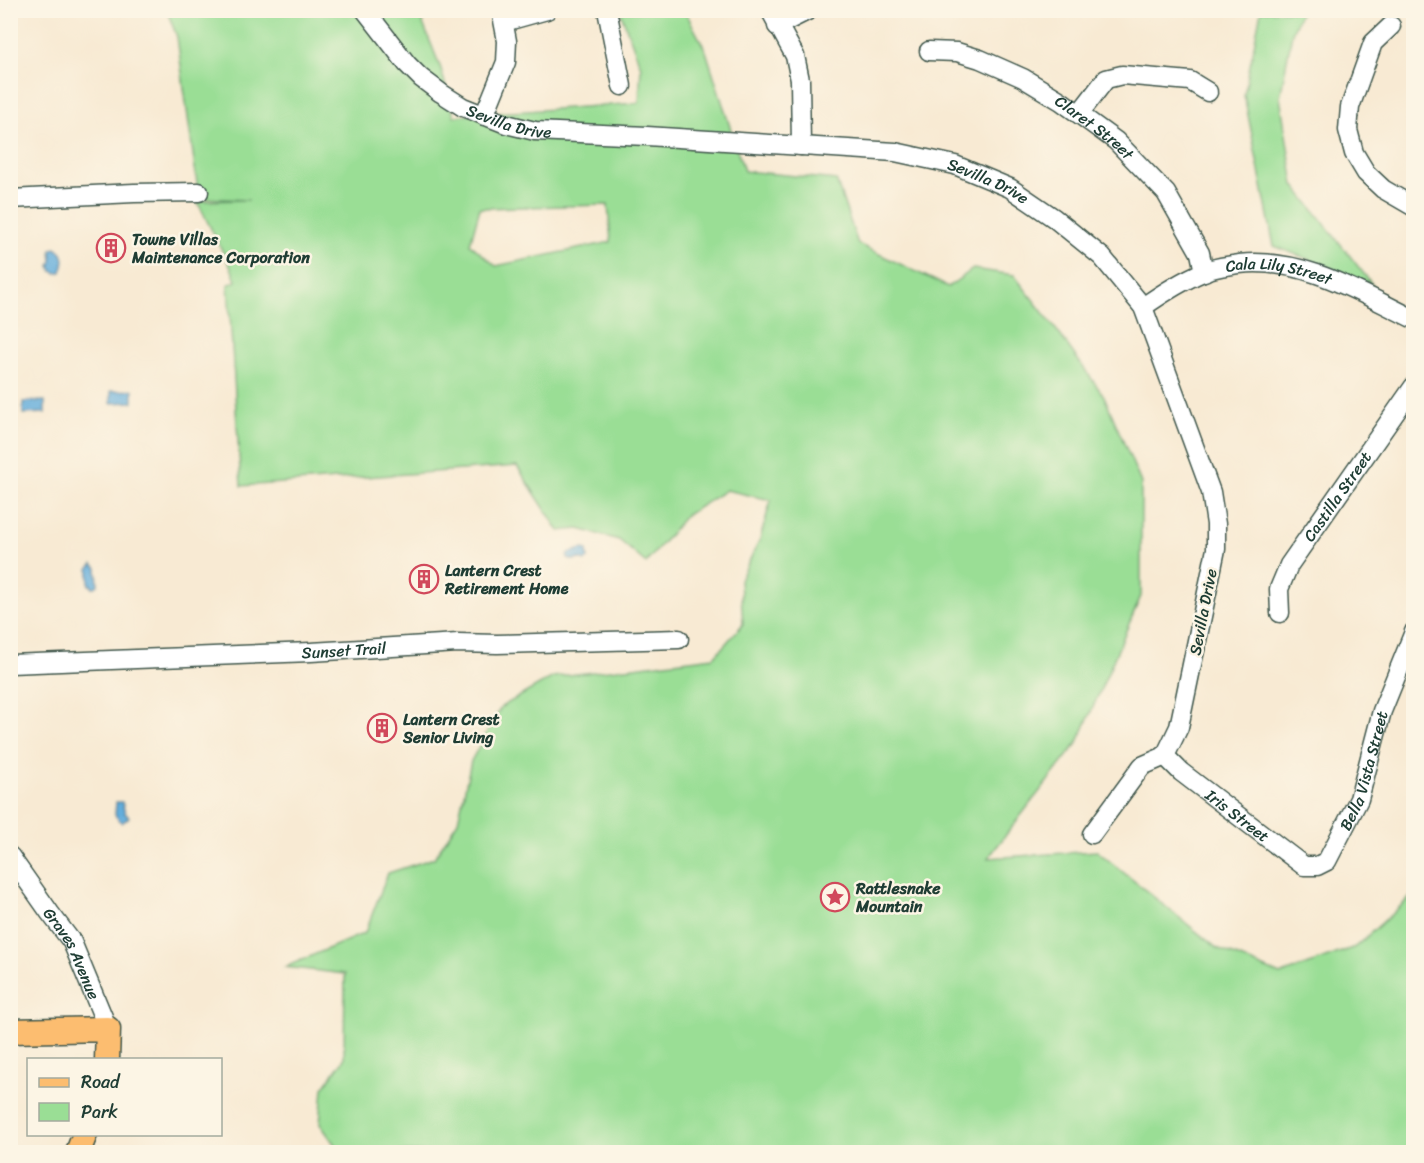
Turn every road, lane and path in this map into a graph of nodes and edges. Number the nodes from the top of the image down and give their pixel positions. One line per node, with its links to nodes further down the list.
1 (365, 10): 12 (street, Sevilla Drive)
2 (547, 10): 5 (street)
3 (607, 10): 9 (street)
4 (809, 10): 6 (street)
5 (503, 16): 12 (street)
6 (774, 18): 13 (street)
7 (1391, 26): 16 (street)
8 (929, 51): 11 (street, Claret Street)
9 (622, 86)
10 (1208, 92): 11 (street)
11 (1079, 114): 17 (street, Claret Street)
12 (484, 116): 13 (street, Sevilla Drive)
13 (801, 146): 18 (street, Sevilla Drive)
14 (199, 192): 15 (street)
15 (10, 199)
16 (1413, 207)
17 (1204, 272): 18 (street, Cala Lily Street); 19 (street, Cala Lily Street)
18 (1143, 307): 25 (street, Sevilla Drive)
19 (1413, 319)
20 (1413, 386): 21 (street, Castilla Street)
21 (1280, 613)
22 (1413, 632): 28 (street, Bella Vista Street)
23 (679, 639): 24 (street, Sunset Trail)
24 (10, 664)
25 (1165, 756): 26 (street); 28 (street, Iris Street)
26 (1092, 834)
27 (10, 856): 29 (street, Graves Avenue)
28 (1317, 866)
29 (108, 1029): 30 (main road); 31 (main road, Graves Avenue)
30 (10, 1030)
31 (106, 1058)
32 (84, 1136): 33 (main road)
33 (78, 1152)

